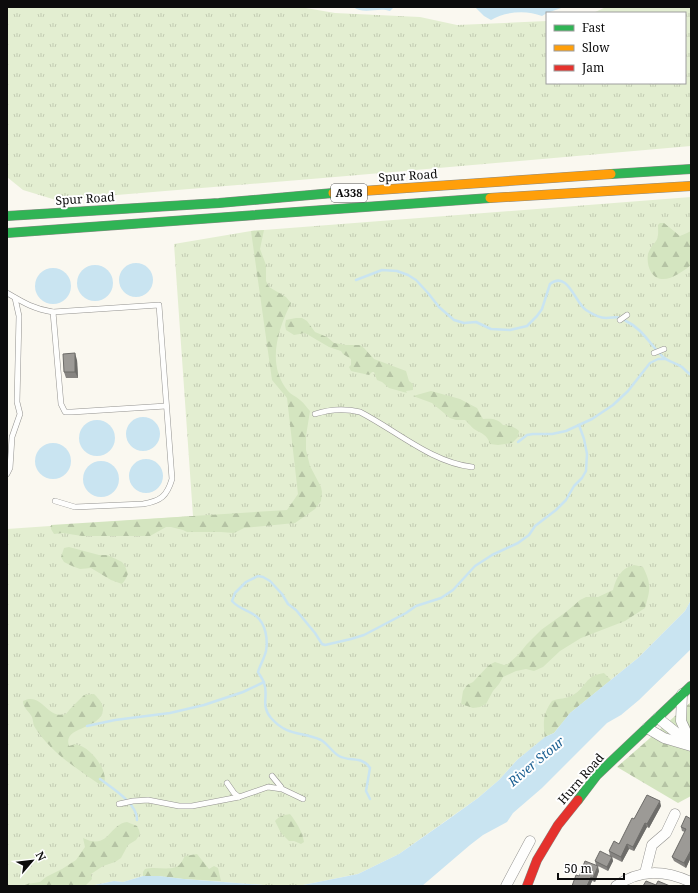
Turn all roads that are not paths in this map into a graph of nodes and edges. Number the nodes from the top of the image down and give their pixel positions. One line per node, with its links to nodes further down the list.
1 (691, 169): 3 (main road, Spur Road / A338)
2 (691, 186): 4 (main road, A338)
3 (7, 216)
4 (7, 233)
5 (7, 293): 6 (lane)
6 (15, 298): 7 (lane); 15 (lane)
7 (53, 312): 12 (lane); 12 (lane)
8 (627, 315): 9 (lane)
9 (620, 320)
10 (664, 348): 11 (lane)
11 (654, 353)
12 (166, 406): 16 (lane)
13 (315, 414): 14 (lane)
14 (472, 467)
15 (7, 474)
16 (55, 501)
17 (691, 686): 18 (main road, Hurn Road)
18 (682, 694): 19 (main road, Hurn Road); 21 (street)
19 (658, 718): 20 (main road, Hurn Road); 21 (street)
20 (647, 728): 21 (street); 33 (main road, Hurn Road)
21 (691, 744)
22 (272, 776): 24 (lane)
23 (227, 782): 25 (lane)
24 (282, 789): 25 (lane); 26 (lane)
25 (239, 797): 27 (lane)
26 (303, 799)
27 (121, 804)
28 (675, 814): 30 (street)
29 (530, 841): 32 (street)
30 (645, 873): 31 (street); 34 (street)
31 (691, 882)
32 (506, 886)
33 (527, 886)
34 (616, 886)

